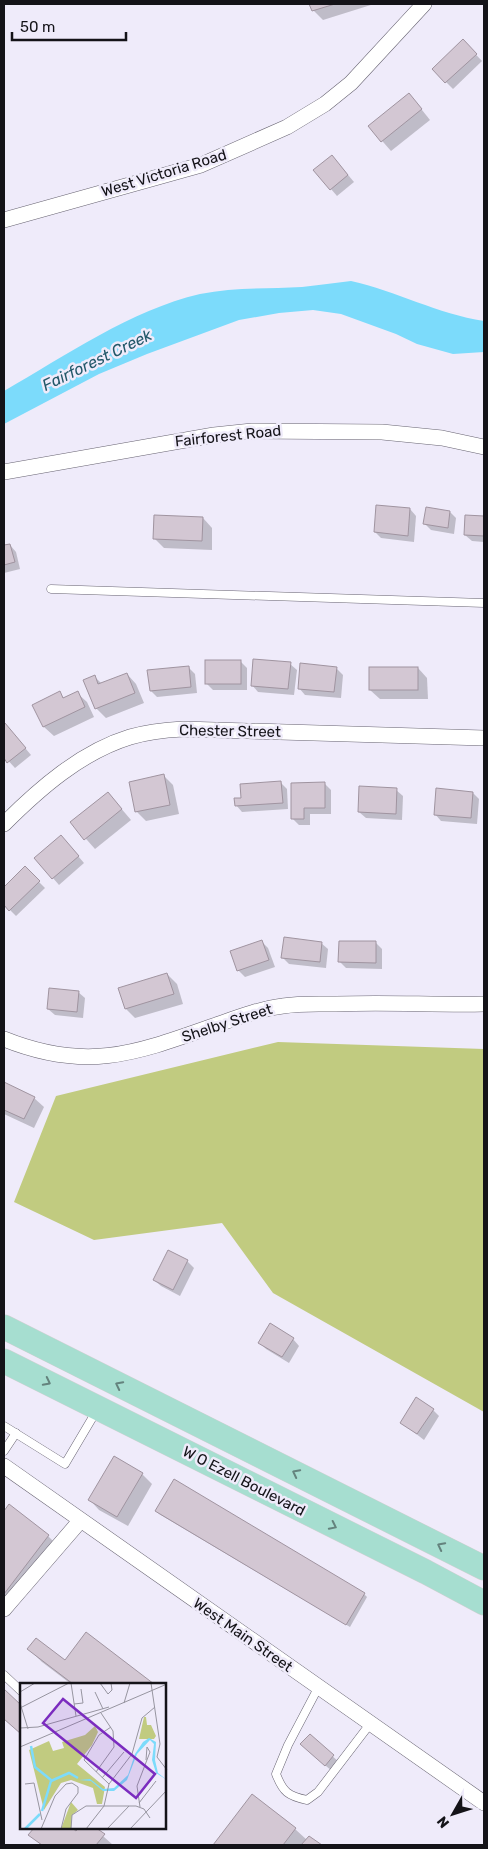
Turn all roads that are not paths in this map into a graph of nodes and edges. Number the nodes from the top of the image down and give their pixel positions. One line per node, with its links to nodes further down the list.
1 (424, 4): 2 (street, West Victoria Road)
2 (4, 220)
3 (484, 447): 4 (street, Fairforest Road)
4 (4, 472)
5 (51, 589): 6 (lane)
6 (484, 603)
7 (484, 738): 8 (street, Chester Street)
8 (4, 824)
9 (484, 1004): 10 (street, Shelby Street)
10 (4, 1039)
11 (4, 1327): 13 (main road, W O Ezell Boulevard, one-way to 11)
12 (4, 1361): 14 (main road, W O Ezell Boulevard, one-way to 14)
13 (145, 1398): 15 (main road); 21 (main road, W O Ezell Boulevard, one-way to 13)
14 (98, 1408): 15 (main road, W O Ezell Boulevard); 17 (lane)
15 (130, 1424): 22 (main road, W O Ezell Boulevard, one-way to 22)
16 (4, 1426): 17 (lane)
17 (16, 1433): 18 (lane)
18 (4, 1451)
19 (4, 1466): 20 (street, West Main Street)
20 (80, 1521): 25 (street); 27 (street, West Main Street)
21 (410, 1530): 22 (main road); 23 (main road, W O Ezell Boulevard, one-way to 21)
22 (397, 1557): 24 (main road, W O Ezell Boulevard)
23 (484, 1568)
24 (484, 1603)
25 (4, 1609)
26 (4, 1676): 28 (lane)
27 (318, 1688): 29 (street, West Main Street); 29 (lane)
28 (20, 1690)
29 (370, 1724): 30 (street, West Main Street)
30 (484, 1802)

